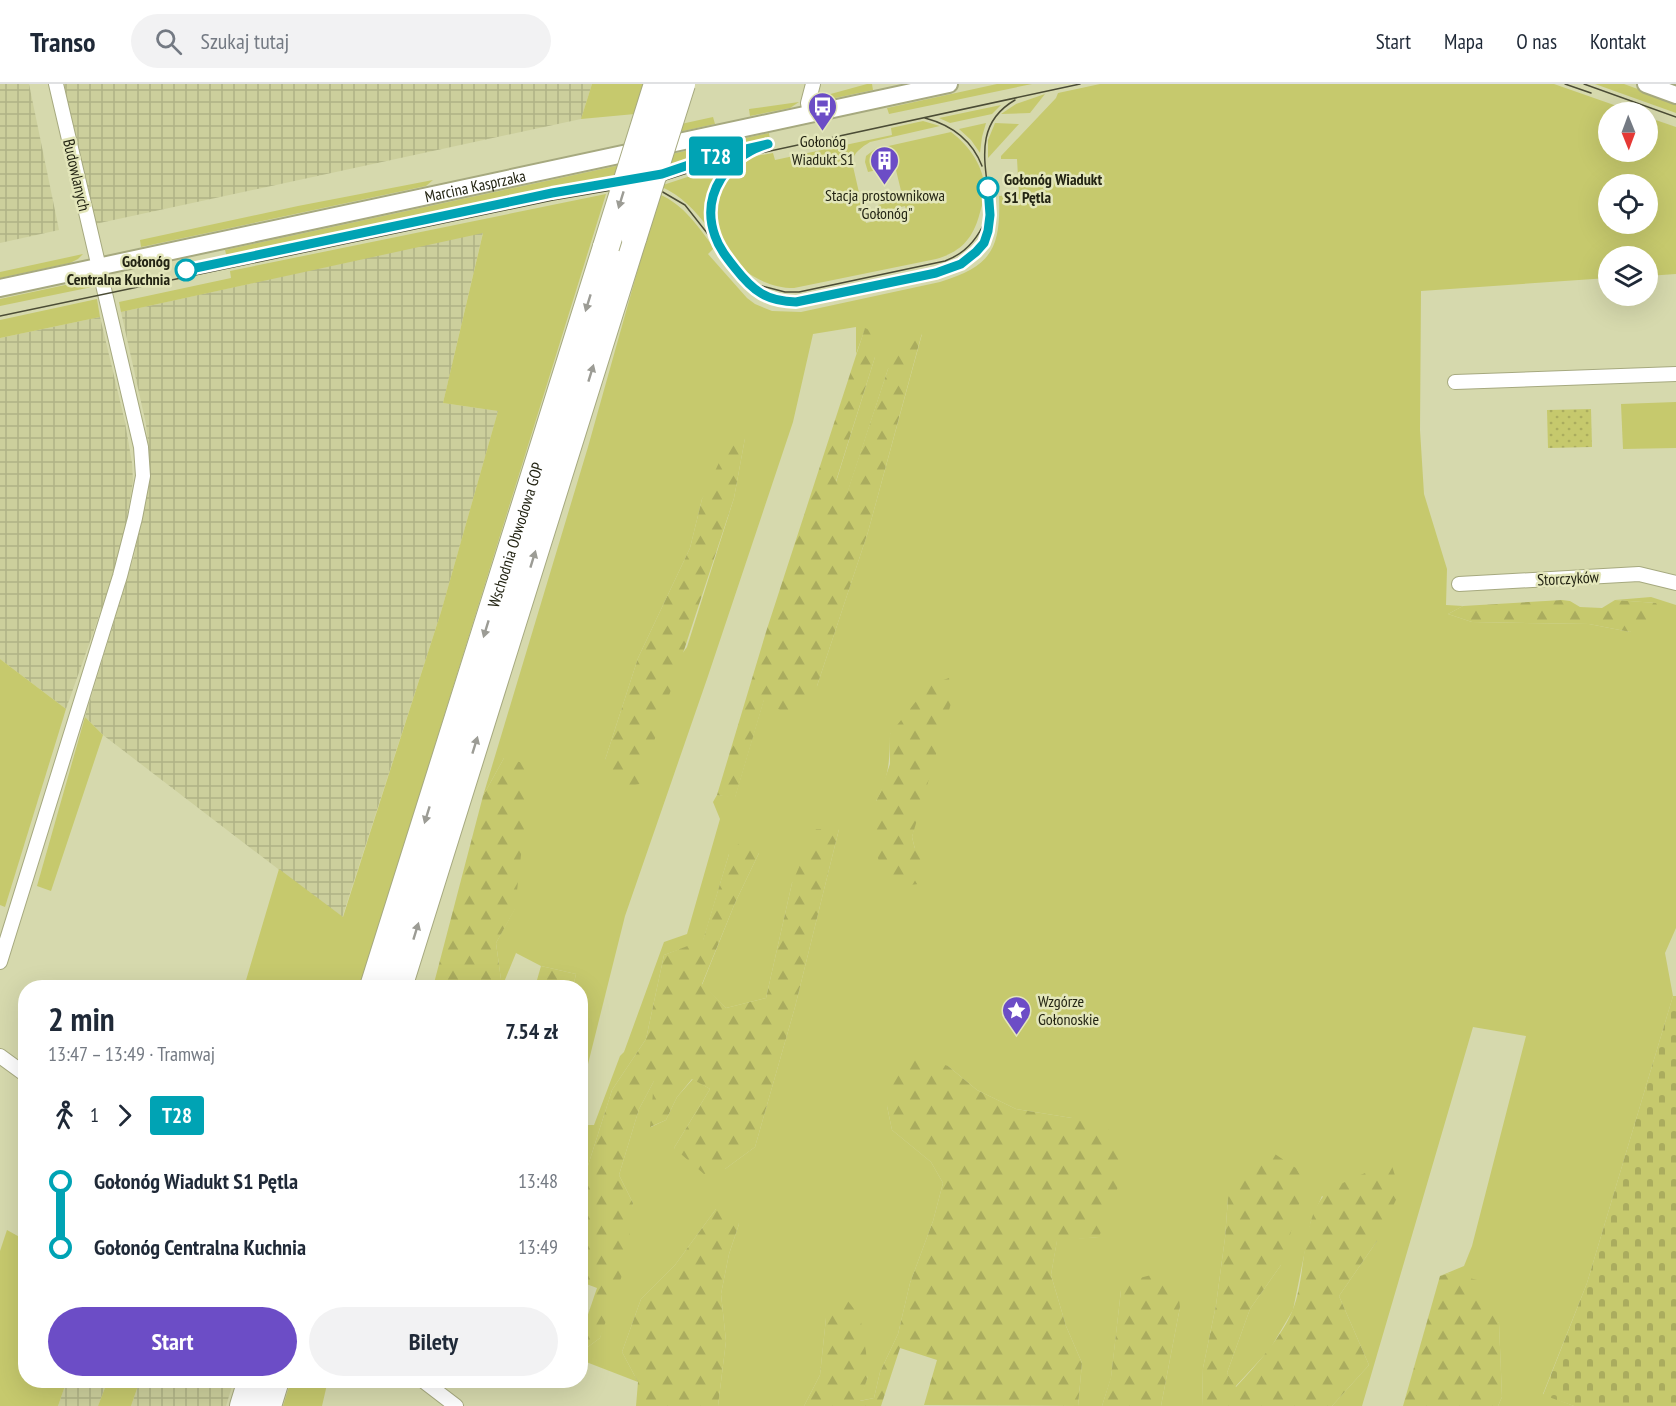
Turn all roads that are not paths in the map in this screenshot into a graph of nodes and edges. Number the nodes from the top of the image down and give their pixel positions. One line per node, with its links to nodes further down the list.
1 (56, 84): 9 (street, Budowlanych)
2 (657, 84): 16 (highway, Wschodnia Obwodowa GOP, one-way to 16, bridge)
3 (682, 84): 17 (highway, Wschodnia Obwodowa GOP, one-way to 3, bridge)
4 (813, 84): 8 (street)
5 (949, 84): 8 (street, Marcina Kasprzaka)
6 (1646, 84): 7 (street)
7 (1676, 95)
8 (810, 114): 9 (street, Marcina Kasprzaka)
9 (98, 267): 10 (street, Marcina Kasprzaka); 15 (street, Budowlanych)
10 (0, 288)
11 (1676, 374): 12 (street)
12 (1455, 382)
13 (1676, 583): 14 (street, Storczyków)
14 (1460, 584)
15 (0, 962)
16 (375, 980)
17 (401, 980)
18 (0, 1056): 19 (street)
19 (18, 1069)
20 (249, 1388): 23 (highway)
21 (274, 1388): 24 (highway)
22 (432, 1388): 25 (street)
23 (243, 1406)
24 (268, 1406)
25 (456, 1406)

